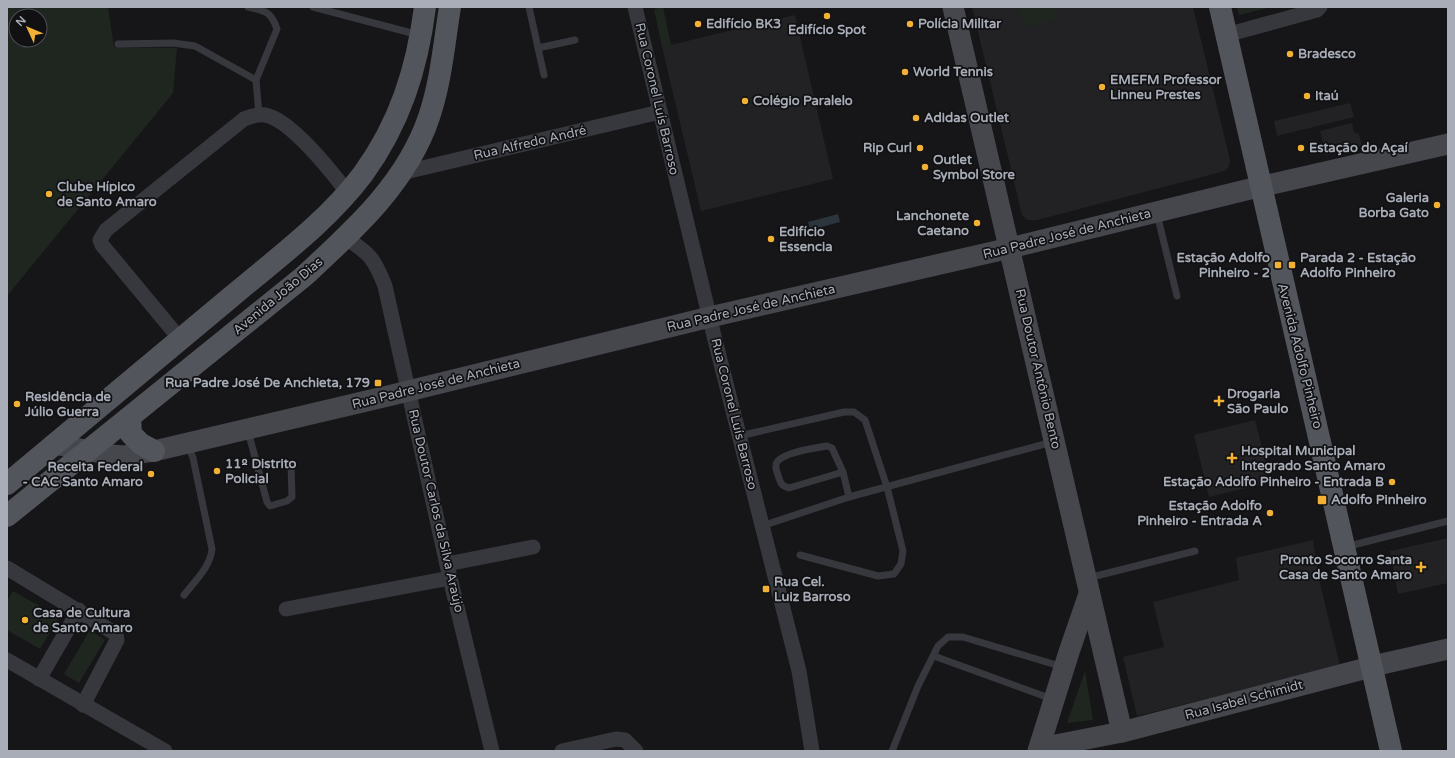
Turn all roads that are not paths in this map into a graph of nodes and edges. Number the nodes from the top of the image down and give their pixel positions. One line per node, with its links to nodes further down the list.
1 (248, 7): 16 (lane)
2 (312, 7): 11 (lane)
3 (425, 7): 11 (main road)
4 (450, 7): 20 (main road, Avenida João Dias)
5 (529, 7): 14 (lane)
6 (635, 7): 17 (street, Rua Coronel Luís Barroso)
7 (953, 7): 25 (street, Rua Doutor Antônio Bento)
8 (1220, 7): 10 (main road, Avenida Adolfo Pinheiro)
9 (1320, 7): 10 (street)
10 (1226, 35): 21 (main road, Avenida Adolfo Pinheiro)
11 (421, 36): 22 (main road)
12 (574, 40): 14 (lane)
13 (118, 44): 16 (lane)
14 (538, 48): 15 (lane)
15 (544, 74)
16 (256, 80): 18 (lane)
17 (660, 112): 20 (street, Rua Alfredo André); 27 (street, Rua Coronel Luís Barroso)
18 (259, 115): 22 (street); 28 (street)
19 (1448, 144): 21 (street, Rua Padre José de Anchieta)
20 (401, 174): 24 (main road, Avenida João Dias)
21 (1260, 187): 23 (street, Rua Padre José de Anchieta); 47 (main road, Avenida Adolfo Pinheiro)
22 (347, 192): 28 (main road)
23 (1156, 212): 25 (street, Rua Padre José de Anchieta); 26 (lane)
24 (346, 238): 29 (street, Rua Doutor Carlos da Silva Araújo); 30 (main road, Avenida João Dias)
25 (1010, 248): 27 (street, Rua Padre José de Anchieta); 33 (street, Rua Doutor Antônio Bento)
26 (1177, 296)
27 (710, 317): 29 (street, Rua Padre José de Anchieta); 32 (street, Rua Coronel Luís Barroso)
28 (180, 339): 35 (main road)
29 (409, 391): 31 (street, Rua Padre José de Anchieta); 51 (street, Rua Doutor Carlos da Silva Araújo)
30 (130, 418): 36 (main road, Avenida João Dias); 37 (main road)
31 (247, 429): 34 (street, Rua Padre José de Anchieta); 38 (lane)
32 (739, 436): 41 (lane); 45 (street, Rua Coronel Luís Barroso)
33 (1054, 442): 41 (lane); 52 (street, Rua Doutor Antônio Bento)
34 (187, 443): 37 (street, Rua Padre José de Anchieta); 53 (lane)
35 (54, 444): 36 (street, Rua Padre José de Anchieta); 40 (main road)
36 (88, 451): 37 (street, Rua Padre José de Anchieta); 43 (main road, Avenida João Dias)
37 (154, 451)
38 (291, 464)
39 (843, 472): 39 (lane); 42 (lane)
40 (7, 484)
41 (887, 487): 42 (lane); 49 (lane)
42 (849, 497): 45 (lane)
43 (7, 516)
44 (1448, 521): 47 (lane)
45 (762, 526): 70 (street, Rua Coronel Luís Barroso)
46 (533, 547): 51 (street)
47 (1345, 547): 59 (main road, Avenida Adolfo Pinheiro)
48 (1195, 551): 52 (lane)
49 (800, 555)
50 (7, 569): 55 (street)
51 (448, 571): 54 (street); 67 (street, Rua Doutor Carlos da Silva Araújo)
52 (1087, 586): 60 (street); 64 (street, Rua Doutor Antônio Bento)
53 (184, 595)
54 (286, 609)
55 (80, 610): 61 (street); 63 (street)
56 (1448, 649): 59 (street, Rua Isabel Schimidt)
57 (934, 656): 60 (lane); 62 (lane); 71 (lane)
58 (7, 660): 61 (street)
59 (1372, 666): 64 (street, Rua Isabel Schimidt); 72 (main road, Avenida Adolfo Pinheiro)
60 (1064, 667): 62 (street)
61 (39, 679): 63 (street)
62 (1054, 700): 65 (street)
63 (83, 705): 66 (street)
64 (1122, 732): 65 (street, Rua Isabel Schimidt)
65 (1039, 749)
66 (165, 751)
67 (492, 751)
68 (562, 751): 69 (street)
69 (636, 751)
70 (812, 751)
71 (892, 751)
72 (1391, 751)

